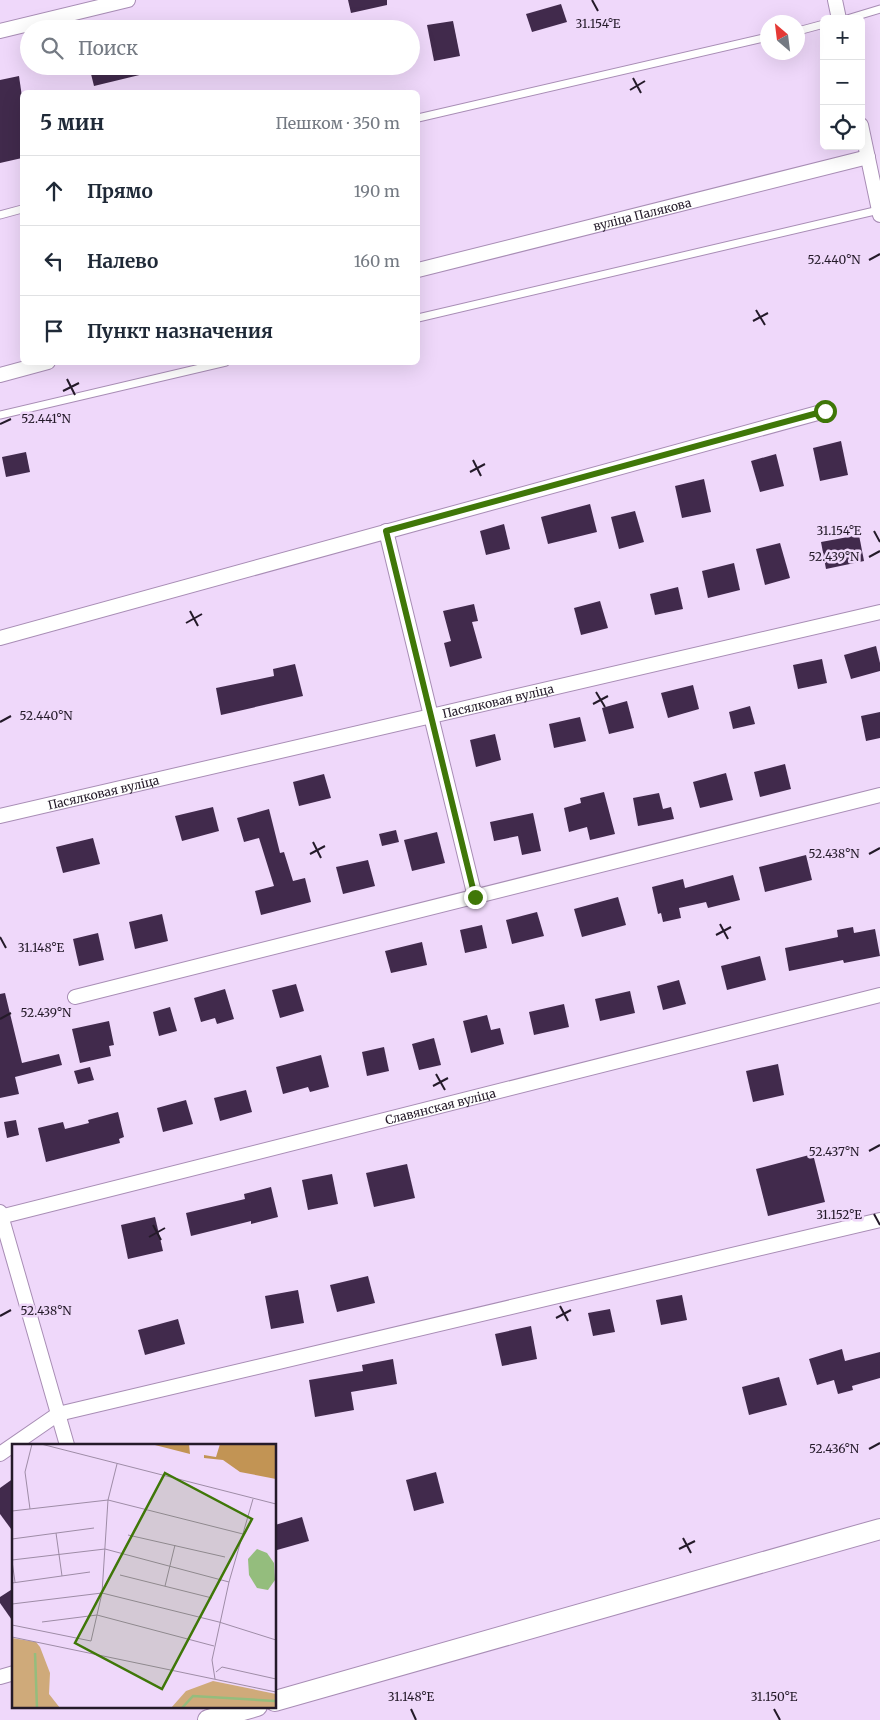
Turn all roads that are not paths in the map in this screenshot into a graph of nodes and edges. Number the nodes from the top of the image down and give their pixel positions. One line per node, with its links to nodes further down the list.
1 (128, 0): 6 (street)
2 (835, 0): 4 (street)
3 (880, 9): 5 (lane)
4 (838, 15)
5 (860, 15)
6 (45, 20)
7 (820, 25): 9 (lane)
8 (20, 26): 10 (street)
9 (805, 28)
10 (0, 31)
11 (760, 40): 12 (lane)
12 (420, 118)
13 (865, 143): 14 (street)
14 (868, 157): 16 (street); 18 (street, вуліца Палякова)
15 (20, 210): 17 (lane)
16 (880, 213): 19 (lane)
17 (0, 215)
18 (420, 269)
19 (420, 318)
20 (37, 365): 22 (street)
21 (213, 365): 24 (lane)
22 (0, 375)
23 (825, 411): 25 (street)
24 (0, 415)
25 (386, 531): 27 (street); 28 (street)
26 (880, 612): 28 (street, Пасялковая вуліца)
27 (0, 638)
28 (430, 716): 30 (street, Пасялковая вуліца); 31 (street)
29 (880, 795): 31 (street)
30 (0, 816)
31 (475, 897): 33 (street)
32 (880, 995): 34 (street, Славянская вуліца)
33 (75, 997)
34 (1, 1215): 36 (street)
35 (880, 1220): 36 (street)
36 (58, 1414): 37 (street); 38 (street)
37 (14, 1444)
38 (67, 1444)
39 (12, 1446): 40 (street)
40 (0, 1454)
41 (880, 1529): 42 (street)
42 (276, 1701)
43 (250, 1708): 44 (street)
44 (208, 1720)

